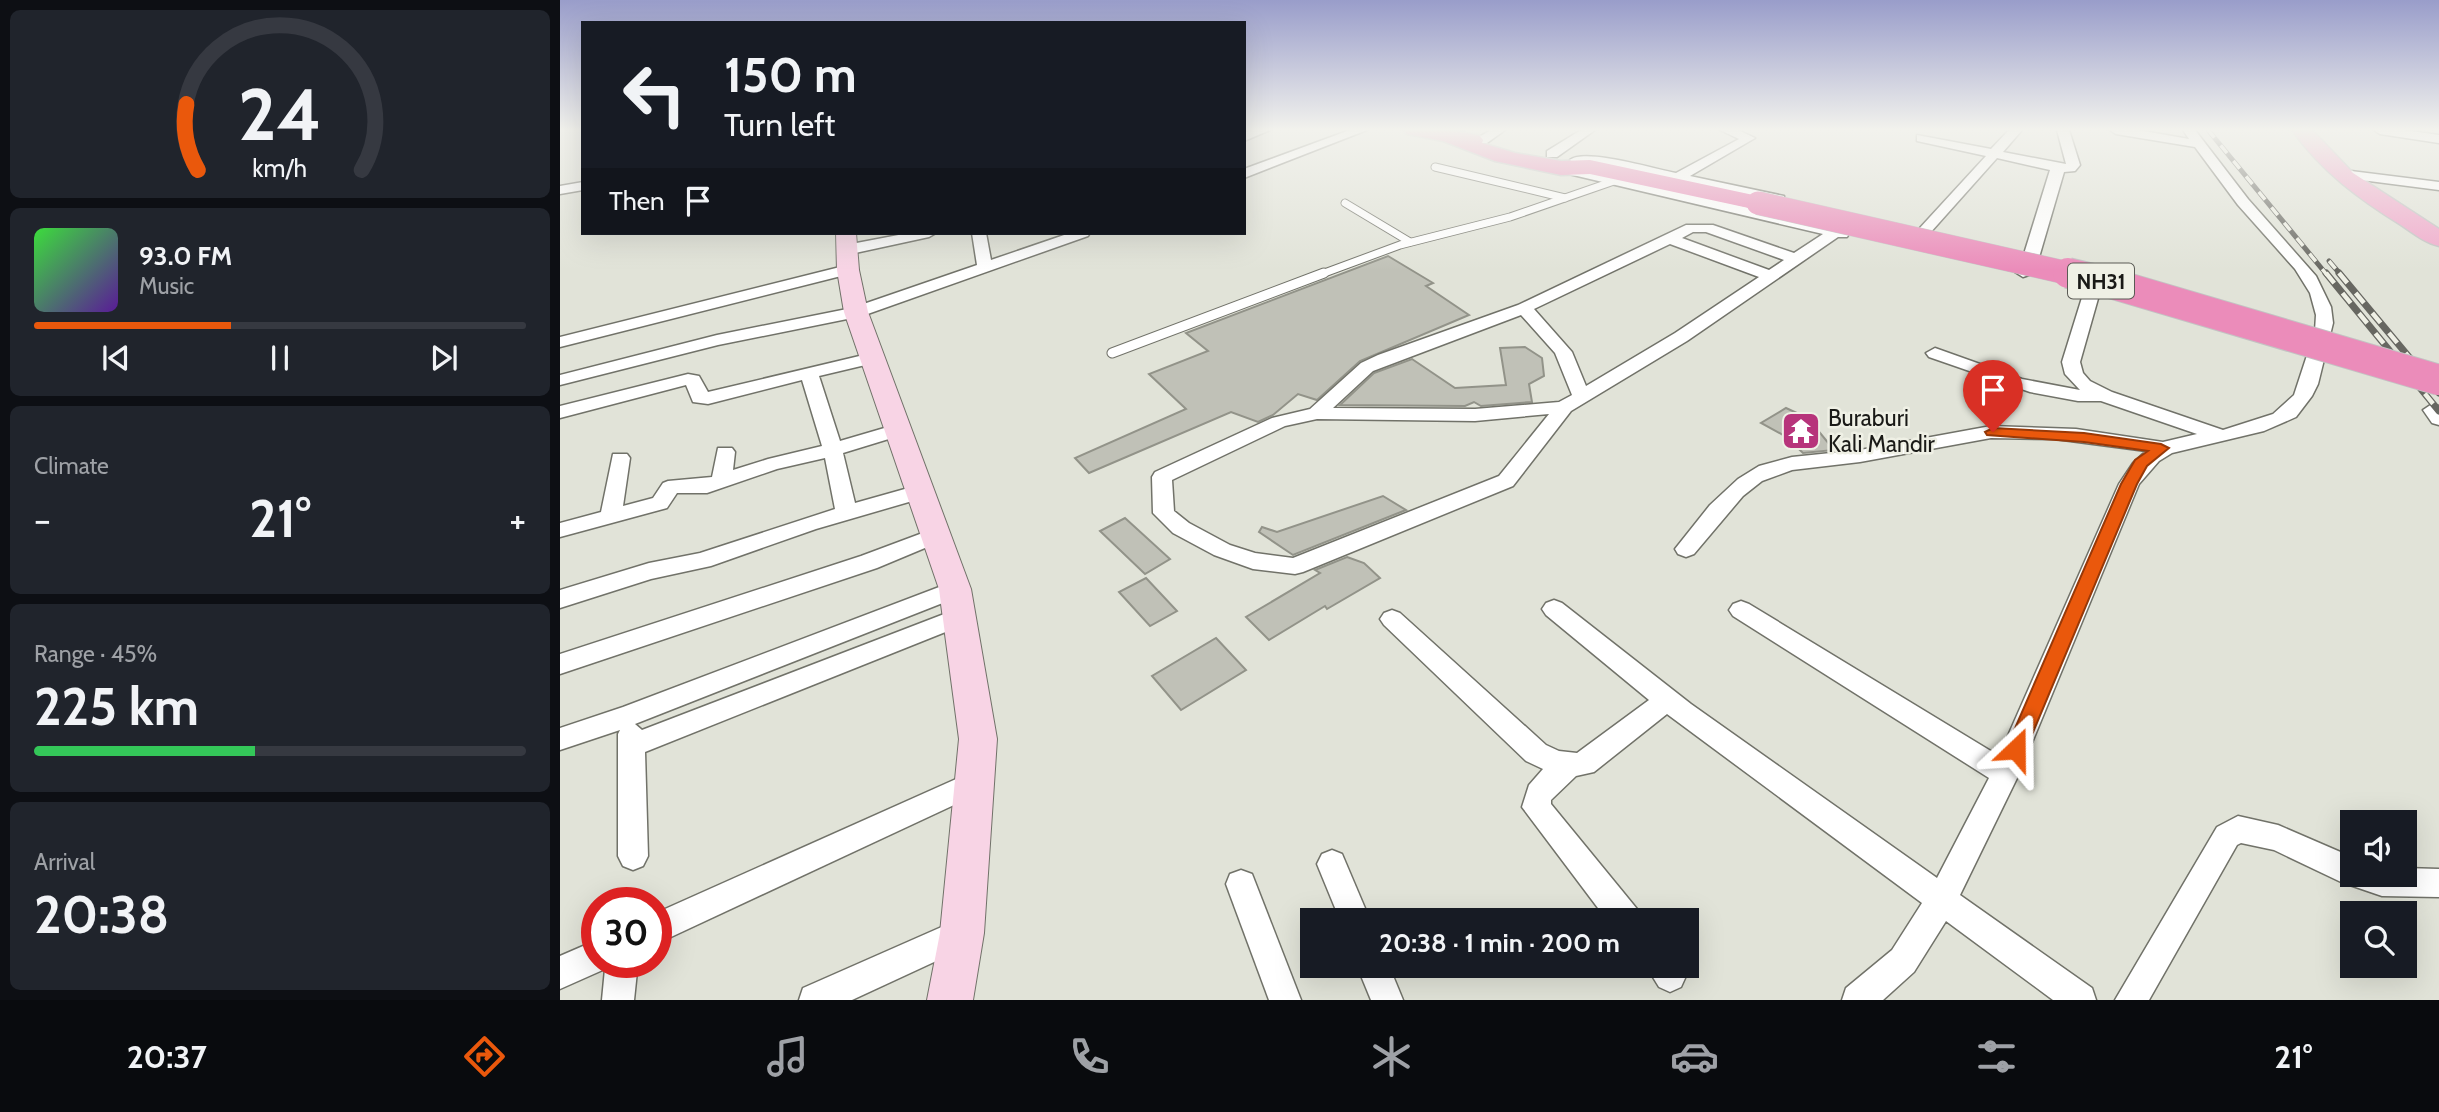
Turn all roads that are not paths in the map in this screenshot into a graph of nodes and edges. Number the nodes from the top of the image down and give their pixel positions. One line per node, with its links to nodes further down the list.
1 (1476, 177): 15 (lane)
2 (1604, 177): 11 (street)
3 (1637, 177): 43 (highway, NH31, bridge)
4 (1671, 177): 10 (street)
5 (1973, 177): 17 (street)
6 (2055, 177): 26 (street)
7 (2224, 177): 35 (street)
8 (2352, 177): 18 (main road)
9 (2362, 177): 13 (street)
10 (1677, 178): 17 (street)
11 (1614, 181): 15 (lane); 19 (street)
12 (581, 186): 14 (street)
13 (2439, 187)
14 (560, 190)
15 (1566, 198): 24 (lane)
16 (1345, 203): 24 (lane)
17 (1925, 230): 26 (street)
18 (2434, 231)
19 (1836, 232): 27 (street); 29 (street)
20 (914, 235): 25 (street)
21 (979, 235): 28 (street)
22 (1077, 235): 28 (street)
23 (1672, 239): 27 (street); 30 (street); 32 (street)
24 (1410, 242): 37 (lane)
25 (847, 251): 33 (main road); 36 (street)
26 (2032, 254): 29 (street); 35 (street)
27 (1796, 259): 30 (street)
28 (985, 267): 33 (street)
29 (2023, 272): 31 (street)
30 (1771, 276): 45 (street)
31 (2093, 288): 34 (street); 44 (street)
32 (1524, 308): 45 (street); 48 (street)
33 (856, 312): 39 (main road); 42 (street)
34 (2233, 327)
35 (2323, 332): 40 (street); 50 (street)
36 (560, 342)
37 (1112, 353)
38 (1936, 353): 44 (street)
39 (872, 358): 41 (street); 49 (main road)
40 (2439, 367)
41 (809, 373): 47 (street); 52 (street)
42 (560, 380)
43 (2439, 380)
44 (2105, 396): 50 (street)
45 (1582, 397): 46 (street)
46 (1563, 407): 48 (street); 48 (street)
47 (560, 412)
48 (1317, 413)
49 (898, 430): 52 (street); 56 (main road)
50 (2222, 436): 51 (street)
51 (2161, 448): 61 (street); 73 (street)
52 (832, 450): 55 (street); 57 (street)
53 (725, 452): 55 (street)
54 (620, 458): 58 (street)
55 (722, 480): 58 (street)
56 (919, 492): 57 (street); 60 (main road)
57 (846, 513): 62 (street)
58 (611, 516): 59 (street)
59 (560, 530)
60 (936, 535): 63 (main road); 67 (street)
61 (1686, 549)
62 (560, 599)
63 (958, 603): 69 (street); 71 (street); 74 (main road)
64 (1553, 609): 68 (street)
65 (1741, 610): 73 (street)
66 (1392, 619): 72 (street)
67 (560, 664)
68 (1666, 701): 72 (street); 81 (street)
69 (631, 715): 70 (street); 71 (street)
70 (560, 739)
71 (631, 746): 75 (street)
72 (1569, 766): 83 (street)
73 (2006, 775): 81 (street)
74 (974, 783): 84 (street); 85 (main road)
75 (633, 856)
76 (1332, 864): 82 (street)
77 (2340, 866): 97 (street)
78 (2417, 883): 79 (street)
79 (2439, 883)
80 (1241, 884): 94 (street)
81 (1943, 898): 90 (street); 96 (street)
82 (1350, 908)
83 (1616, 908)
84 (672, 922)
85 (962, 933): 92 (street); 93 (main road)
86 (581, 963): 87 (street)
87 (560, 973)
88 (620, 978): 91 (street)
89 (1378, 978): 95 (street)
90 (1865, 998)
91 (618, 1000)
92 (815, 1000)
93 (950, 1000)
94 (1285, 1000)
95 (1387, 1000)
96 (2080, 1000)
97 (2130, 1000)

